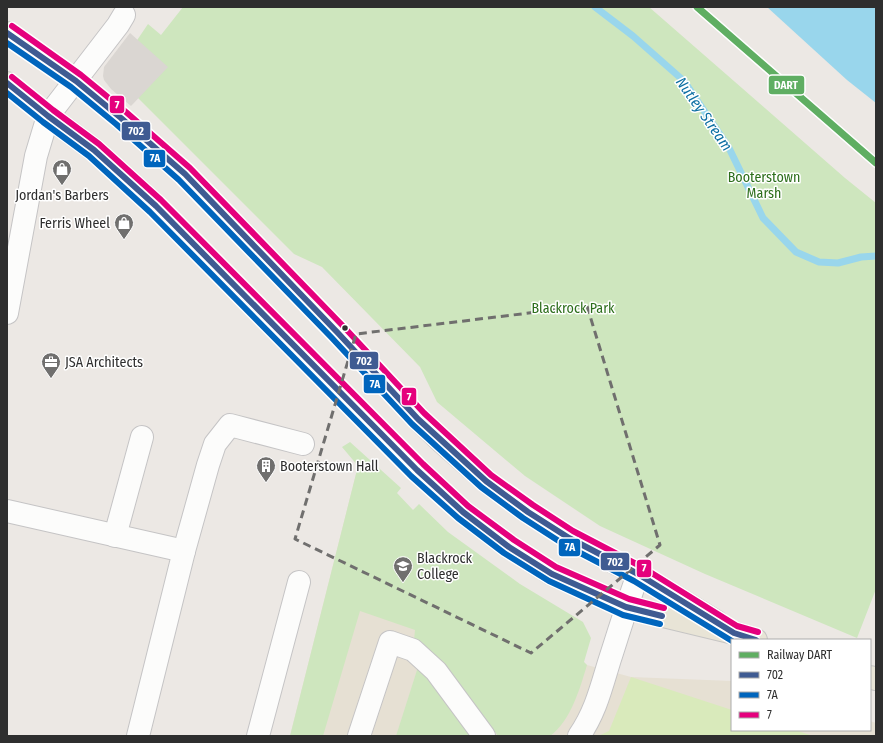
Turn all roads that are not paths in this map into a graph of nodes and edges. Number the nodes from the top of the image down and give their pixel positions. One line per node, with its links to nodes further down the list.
1 (124, 15): 3 (street)
2 (7, 33): 3 (main road)
3 (76, 81): 5 (street); 12 (main road)
4 (7, 83): 5 (main road)
5 (48, 116): 6 (street); 14 (main road)
6 (7, 313)
7 (142, 437): 10 (street)
8 (303, 444): 11 (street)
9 (7, 512): 10 (street)
10 (115, 536): 11 (street)
11 (184, 551): 17 (street)
12 (638, 574): 14 (street); 15 (main road)
13 (299, 582): 18 (street)
14 (626, 607): 15 (main road); 21 (street)
15 (734, 633): 16 (main road)
16 (753, 639)
17 (138, 736)
18 (258, 736)
19 (359, 736): 20 (street)
20 (484, 736)
21 (579, 736)

